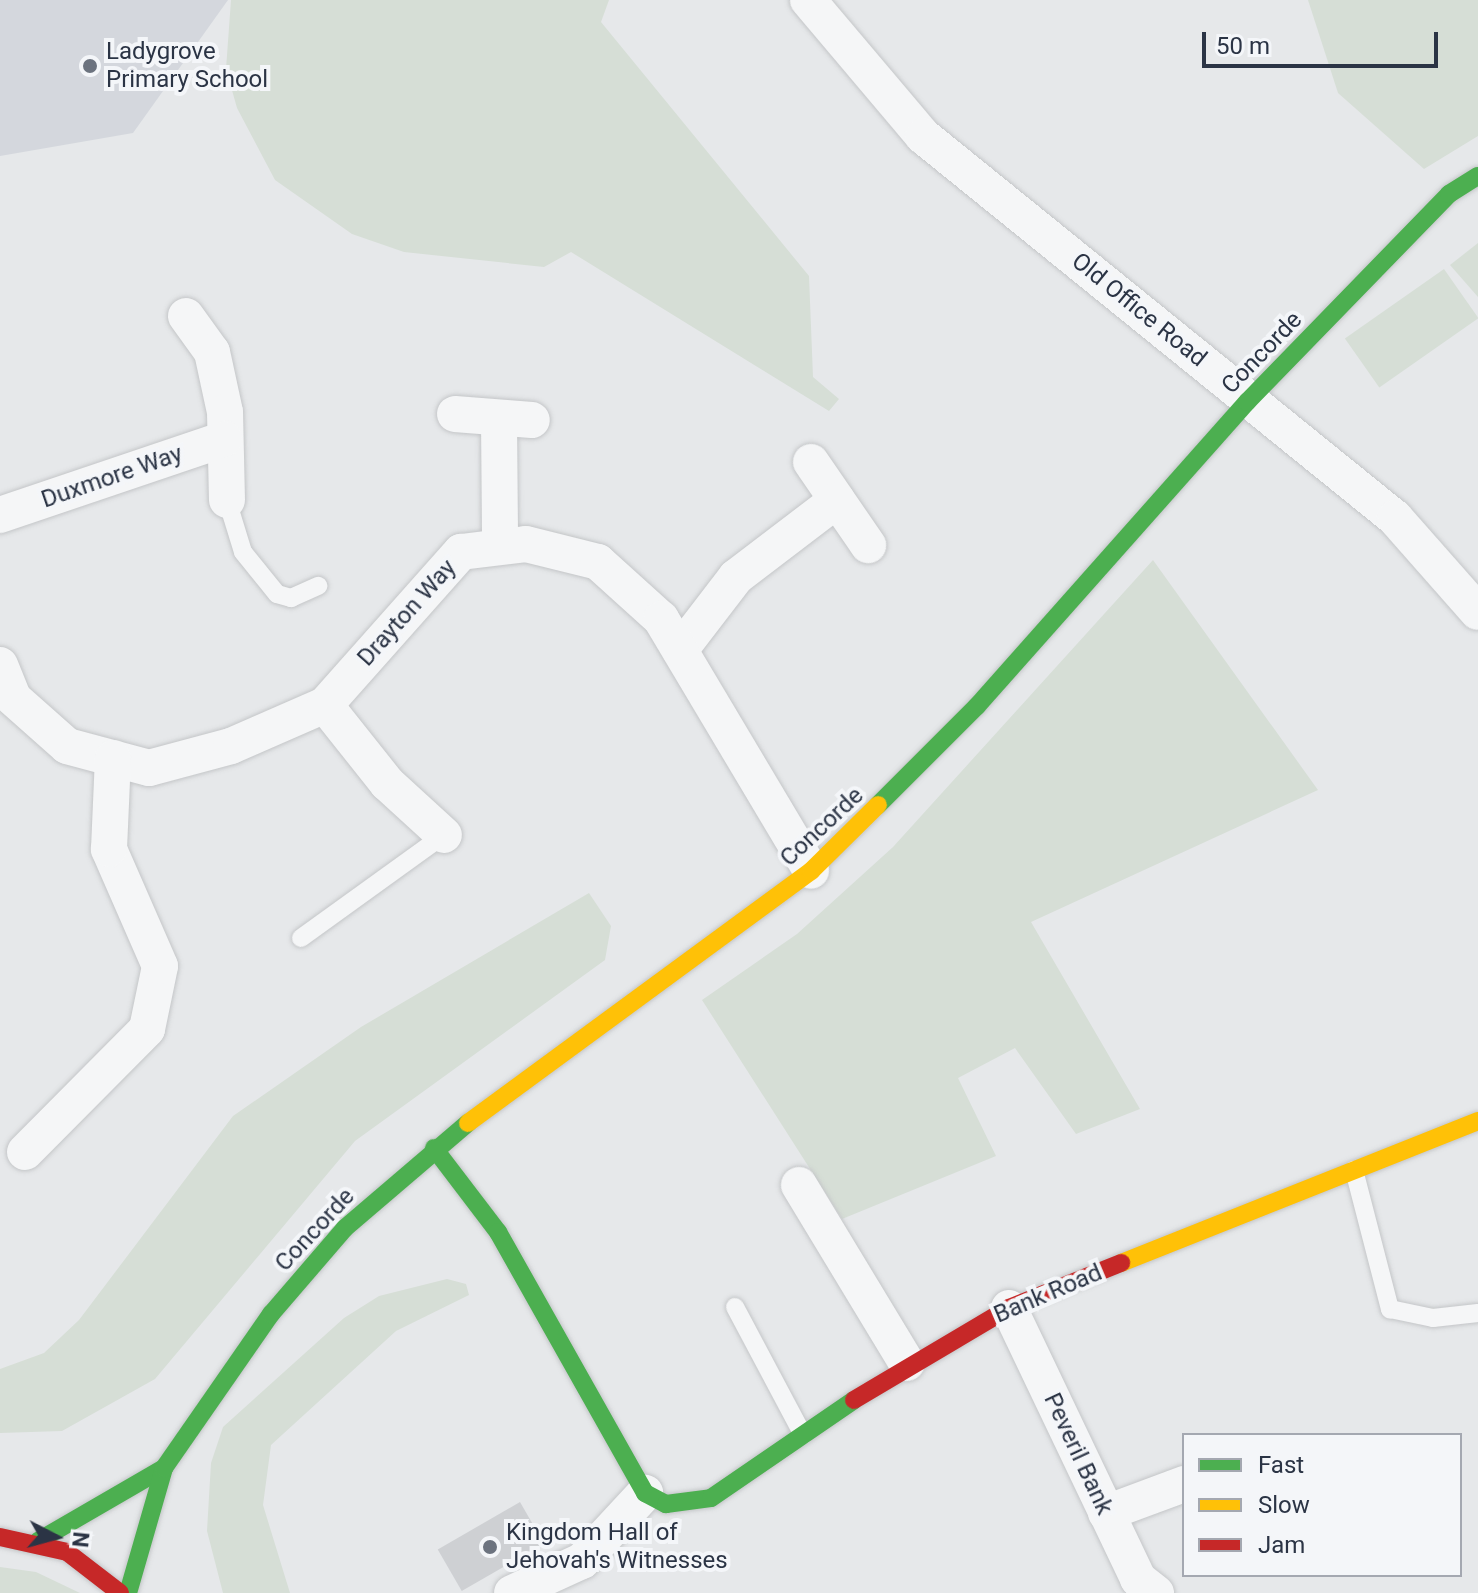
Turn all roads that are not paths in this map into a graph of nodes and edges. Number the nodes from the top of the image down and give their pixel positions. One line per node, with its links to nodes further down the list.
1 (808, 0): 4 (street, Old Office Road)
2 (1478, 176): 4 (street, Concorde)
3 (186, 316): 6 (street)
4 (1247, 402): 14 (street, Old Office Road); 20 (street, Concorde)
5 (455, 414): 11 (street)
6 (224, 439): 8 (street); 10 (street, Duxmore Way)
7 (811, 462): 9 (street)
8 (227, 500): 13 (lane)
9 (837, 500): 12 (street); 15 (street)
10 (0, 515)
11 (500, 545): 15 (street, Drayton Way); 17 (street, Drayton Way)
12 (868, 545)
13 (318, 586)
14 (1478, 612)
15 (680, 650): 20 (street, Drayton Way)
16 (0, 665): 18 (street, Drayton Way)
17 (325, 705): 18 (street, Drayton Way); 19 (street)
18 (113, 758): 24 (street)
19 (444, 835): 21 (lane)
20 (811, 871): 23 (street, Concorde)
21 (301, 938)
22 (1478, 1121): 25 (street, Bank Road)
23 (434, 1148): 32 (street, Concorde); 34 (street)
24 (25, 1152)
25 (1354, 1170): 28 (street, Bank Road); 29 (lane)
26 (799, 1185): 30 (street)
27 (735, 1307): 31 (lane)
28 (1009, 1308): 30 (street, Bank Road); 35 (street, Peveril Bank)
29 (1478, 1313)
30 (907, 1363): 31 (street, Bank Road)
31 (804, 1438): 34 (street, Bank Road)
32 (164, 1468): 37 (street, Concorde); 39 (street, Concorde)
33 (1182, 1485): 35 (street)
34 (645, 1493): 40 (street)
35 (1106, 1513): 41 (street, Peveril Bank)
36 (0, 1537): 37 (street)
37 (38, 1541): 38 (street)
38 (120, 1593)
39 (128, 1593)
40 (512, 1593)
41 (1156, 1593)

